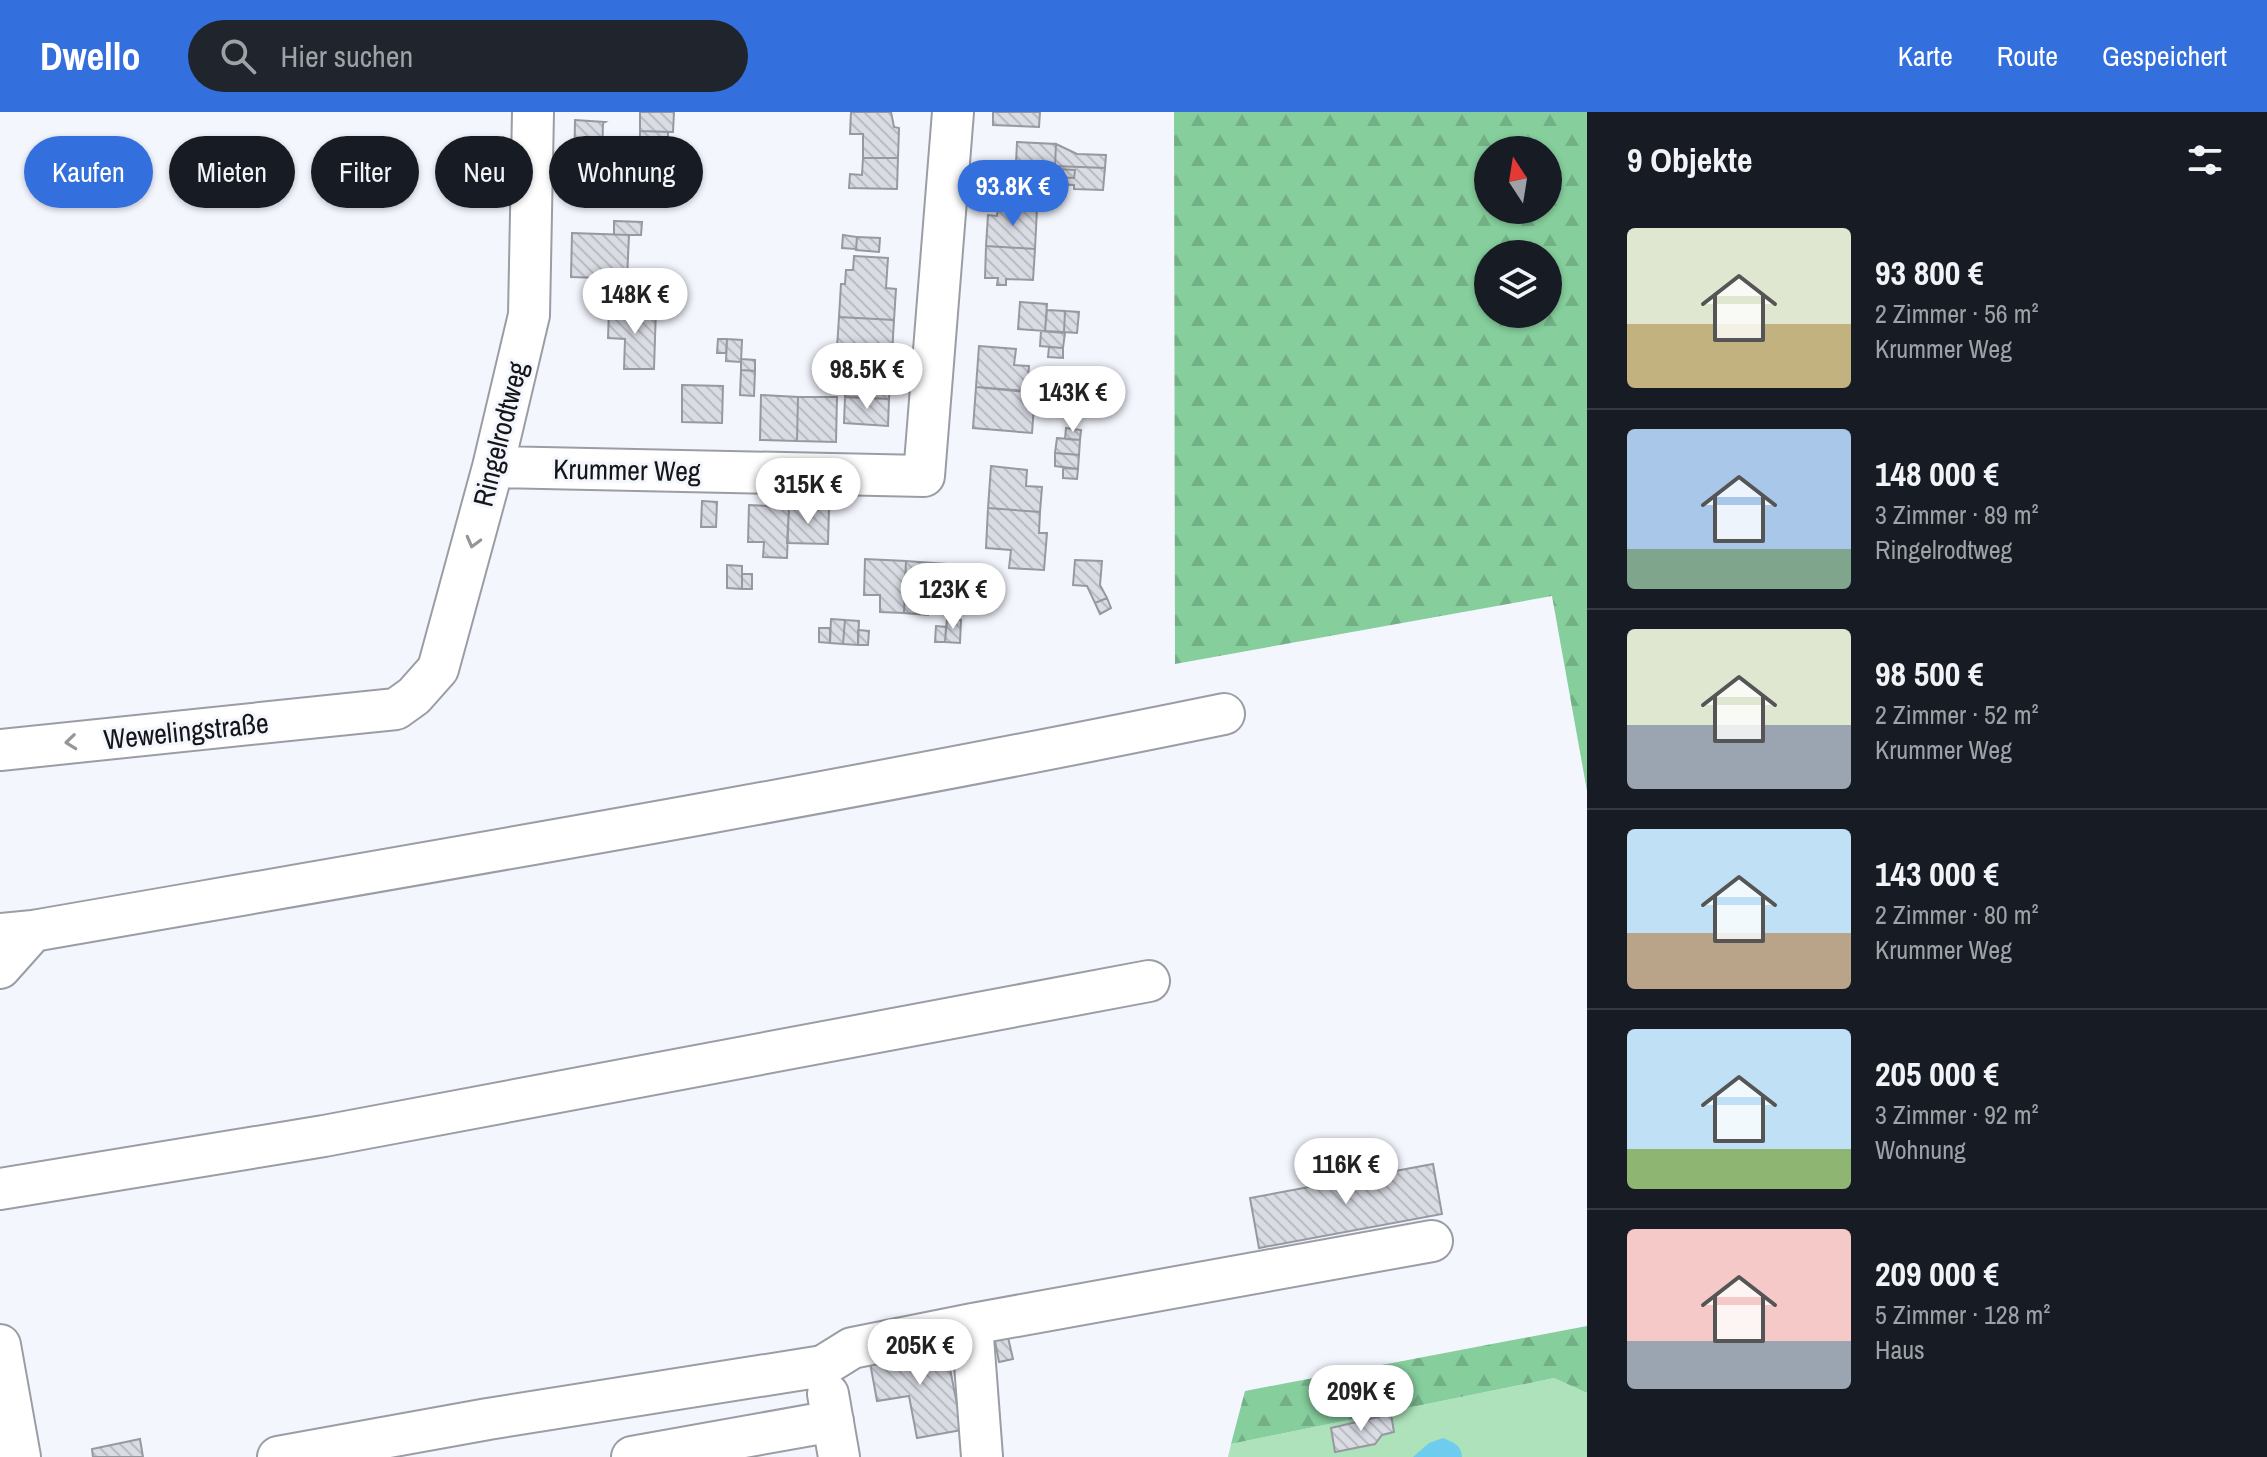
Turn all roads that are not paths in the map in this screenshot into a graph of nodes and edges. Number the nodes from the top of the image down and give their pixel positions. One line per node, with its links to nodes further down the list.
1 (533, 112): 3 (street, Ringelrodtweg)
2 (953, 112): 3 (street, Krummer Weg)
3 (493, 467): 4 (street, Ringelrodtweg, one-way to 4)
4 (372, 712): 6 (street, Wewelingstraße, one-way to 6)
5 (1224, 714): 7 (street)
6 (0, 750)
7 (16, 932): 8 (street)
8 (0, 968)
9 (1149, 981): 10 (street)
10 (0, 1189)
11 (1432, 1241): 12 (street)
12 (972, 1324): 14 (street); 19 (street)
13 (0, 1345): 16 (street)
14 (823, 1366): 15 (street); 17 (street)
15 (836, 1439): 18 (street)
16 (20, 1457)
17 (278, 1457)
18 (632, 1457)
19 (982, 1457)

